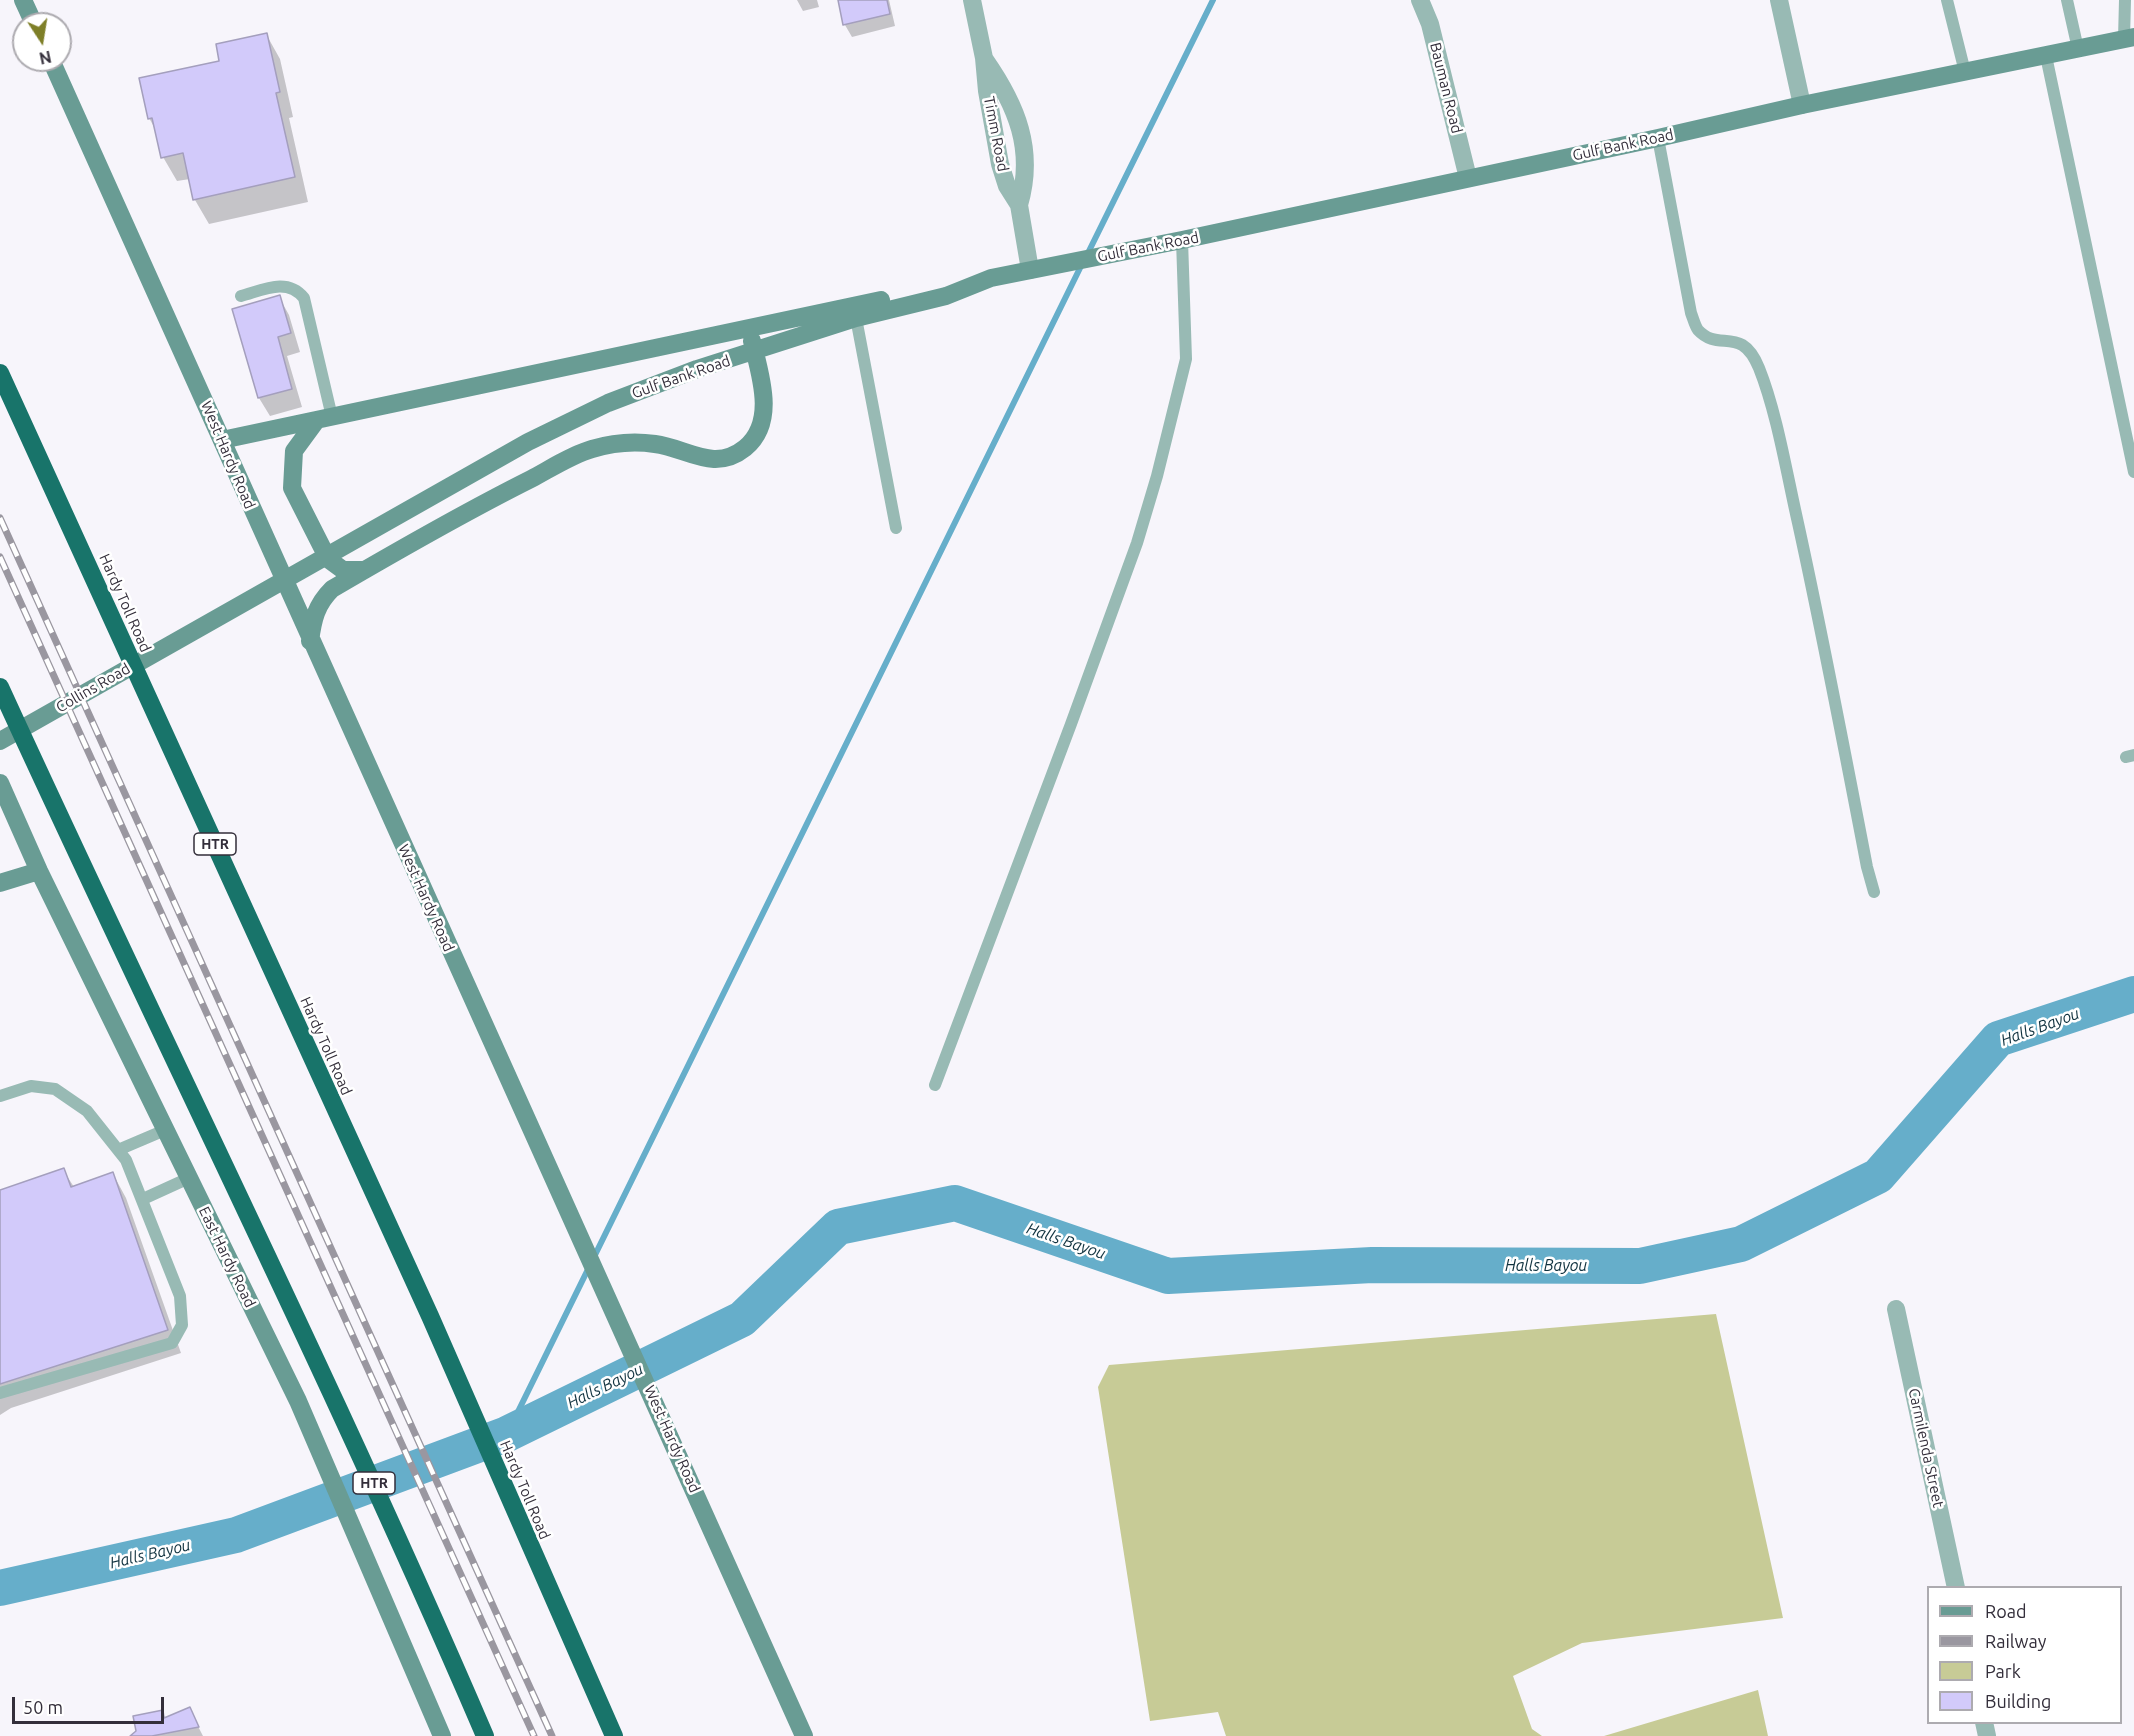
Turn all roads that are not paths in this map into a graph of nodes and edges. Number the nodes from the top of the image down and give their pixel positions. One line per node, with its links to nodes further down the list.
1 (972, 0): 10 (street, Timm Road)
2 (1420, 0): 15 (street, Bauman Road)
3 (1779, 0): 13 (street)
4 (1947, 0): 12 (lane)
5 (2067, 0): 8 (lane)
6 (2125, 0): 7 (lane)
7 (2129, 38): 8 (main road, Gulf Bank Road)
8 (2078, 49): 9 (main road, Gulf Bank Road)
9 (2046, 56): 12 (main road, Gulf Bank Road); 27 (lane)
10 (984, 58): 16 (street, Timm Road); 16 (street, Timm Road)
11 (56, 72): 26 (main road, West Hardy Road)
12 (1965, 72): 13 (main road, Gulf Bank Road)
13 (1802, 105): 14 (main road, Gulf Bank Road)
14 (1658, 138): 15 (main road, Gulf Bank Road); 37 (lane)
15 (1468, 178): 17 (main road, Gulf Bank Road)
16 (1019, 205): 18 (street, Timm Road)
17 (1182, 240): 18 (main road, Gulf Bank Road); 38 (lane)
18 (1030, 270): 19 (main road, Gulf Bank Road)
19 (991, 278): 21 (main road, Gulf Bank Road); 22 (main road)
20 (241, 296): 25 (lane)
21 (856, 318): 23 (main road, Gulf Bank Road); 28 (lane)
22 (748, 328): 23 (main road); 25 (main road)
23 (755, 353): 29 (main road); 30 (main road, Gulf Bank Road)
24 (0, 373): 49 (highway, Hardy Toll Road / HTR)
25 (324, 419): 26 (main road); 29 (main road)
26 (222, 440): 31 (main road, West Hardy Road)
27 (2134, 472)
28 (896, 528)
29 (364, 570): 31 (main road)
30 (218, 617): 33 (main road, Collins Road)
31 (310, 641): 50 (main road, West Hardy Road)
32 (0, 687): 48 (highway, HTR)
33 (0, 741)
34 (0, 783): 35 (main road, East Hardy Road)
35 (39, 871): 36 (main road); 40 (main road, East Hardy Road)
36 (0, 883)
37 (1874, 892)
38 (935, 1084)
39 (0, 1096): 41 (lane)
40 (165, 1130): 41 (lane); 42 (main road, East Hardy Road)
41 (118, 1150): 43 (lane)
42 (189, 1178): 43 (lane); 47 (main road, East Hardy Road)
43 (144, 1199): 45 (lane)
44 (1896, 1310): 46 (street, Carmilenda Street)
45 (0, 1393)
46 (1956, 1586)
47 (442, 1736)
48 (485, 1736)
49 (614, 1736)
50 (804, 1736)

